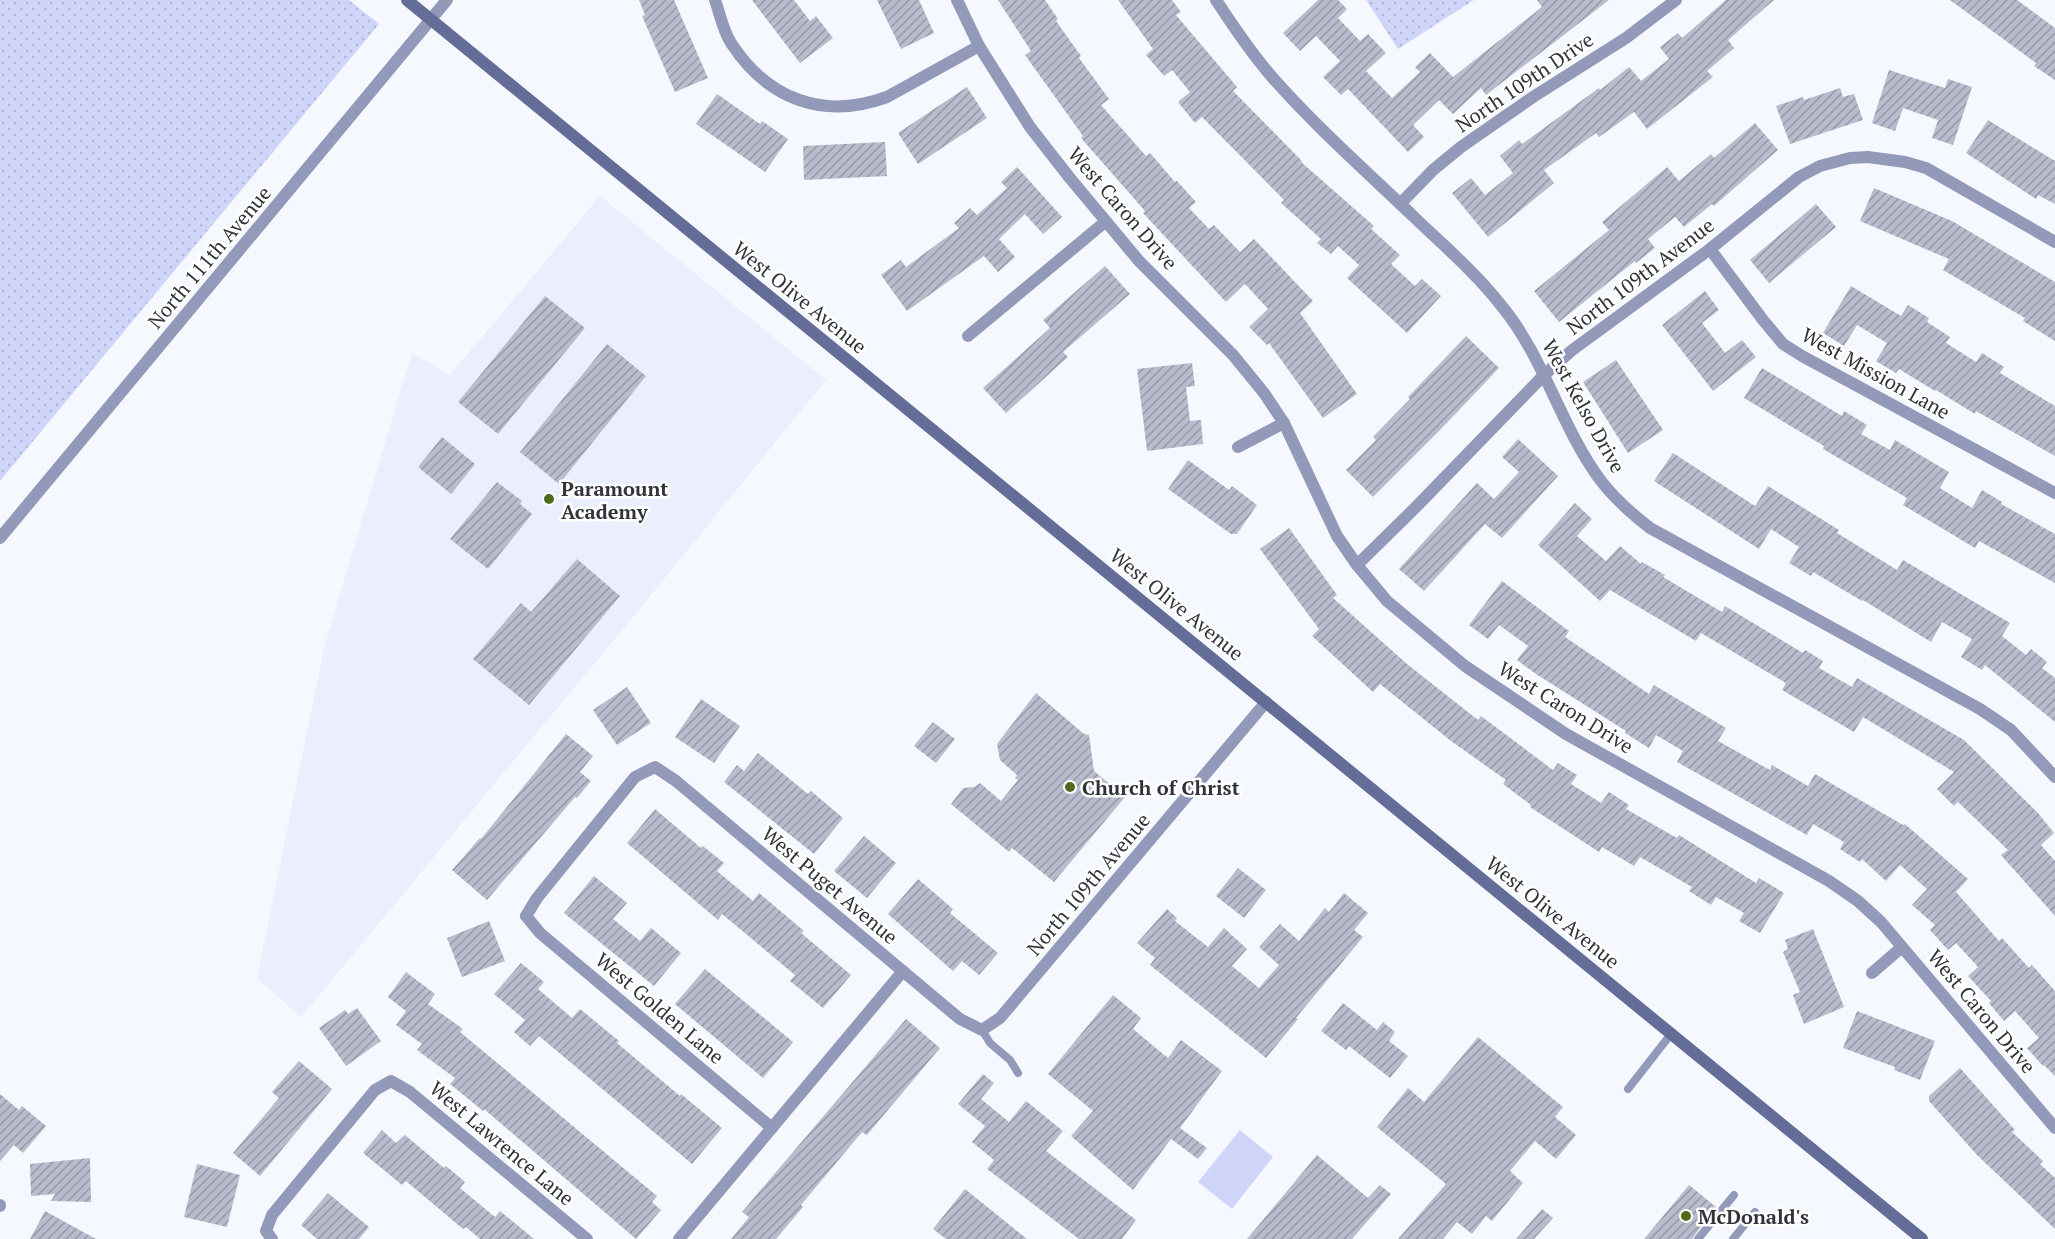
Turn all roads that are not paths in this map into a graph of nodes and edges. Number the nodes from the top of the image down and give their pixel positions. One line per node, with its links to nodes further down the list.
1 (407, 0): 7 (main road, West Olive Avenue)
2 (447, 0): 7 (street, North 111th Avenue)
3 (715, 0): 8 (street)
4 (957, 0): 8 (street, West Caron Drive)
5 (1216, 0): 9 (street, West Kelso Drive)
6 (1676, 0): 9 (street, North 109th Drive)
7 (431, 20): 18 (street, North 111th Avenue); 20 (main road, West Olive Avenue)
8 (979, 46): 10 (street, West Caron Drive)
9 (1400, 204): 14 (street, West Kelso Drive)
10 (1105, 222): 13 (street); 15 (street, West Caron Drive)
11 (2055, 242): 12 (street, North 109th Avenue)
12 (1710, 249): 14 (street, North 109th Avenue); 17 (street, West Mission Lane)
13 (968, 336)
14 (1544, 375): 19 (street, North 109th Avenue); 22 (street, West Kelso Drive)
15 (1284, 423): 16 (street); 19 (street, West Caron Drive)
16 (1238, 447)
17 (2055, 493)
18 (0, 538)
19 (1357, 565): 23 (street, West Caron Drive)
20 (1266, 702): 26 (street, North 109th Avenue); 27 (main road, West Olive Avenue)
21 (655, 767): 24 (street, West Puget Avenue); 30 (street, West Golden Lane)
22 (2055, 777)
23 (1902, 947): 25 (street, West Caron Drive); 31 (street, West Caron Drive)
24 (903, 971): 26 (street, West Puget Avenue); 30 (street)
25 (1872, 973)
26 (982, 1030): 28 (lane)
27 (1671, 1034): 29 (lane); 39 (main road, West Olive Avenue)
28 (1018, 1073)
29 (1628, 1089)
30 (772, 1128): 36 (street)
31 (2055, 1128)
32 (1734, 1195): 37 (lane)
33 (1755, 1212): 38 (lane)
34 (269, 1235): 35 (street, West Lawrence Lane)
35 (587, 1239)
36 (679, 1239)
37 (1698, 1239)
38 (1733, 1239)
39 (1922, 1239)

